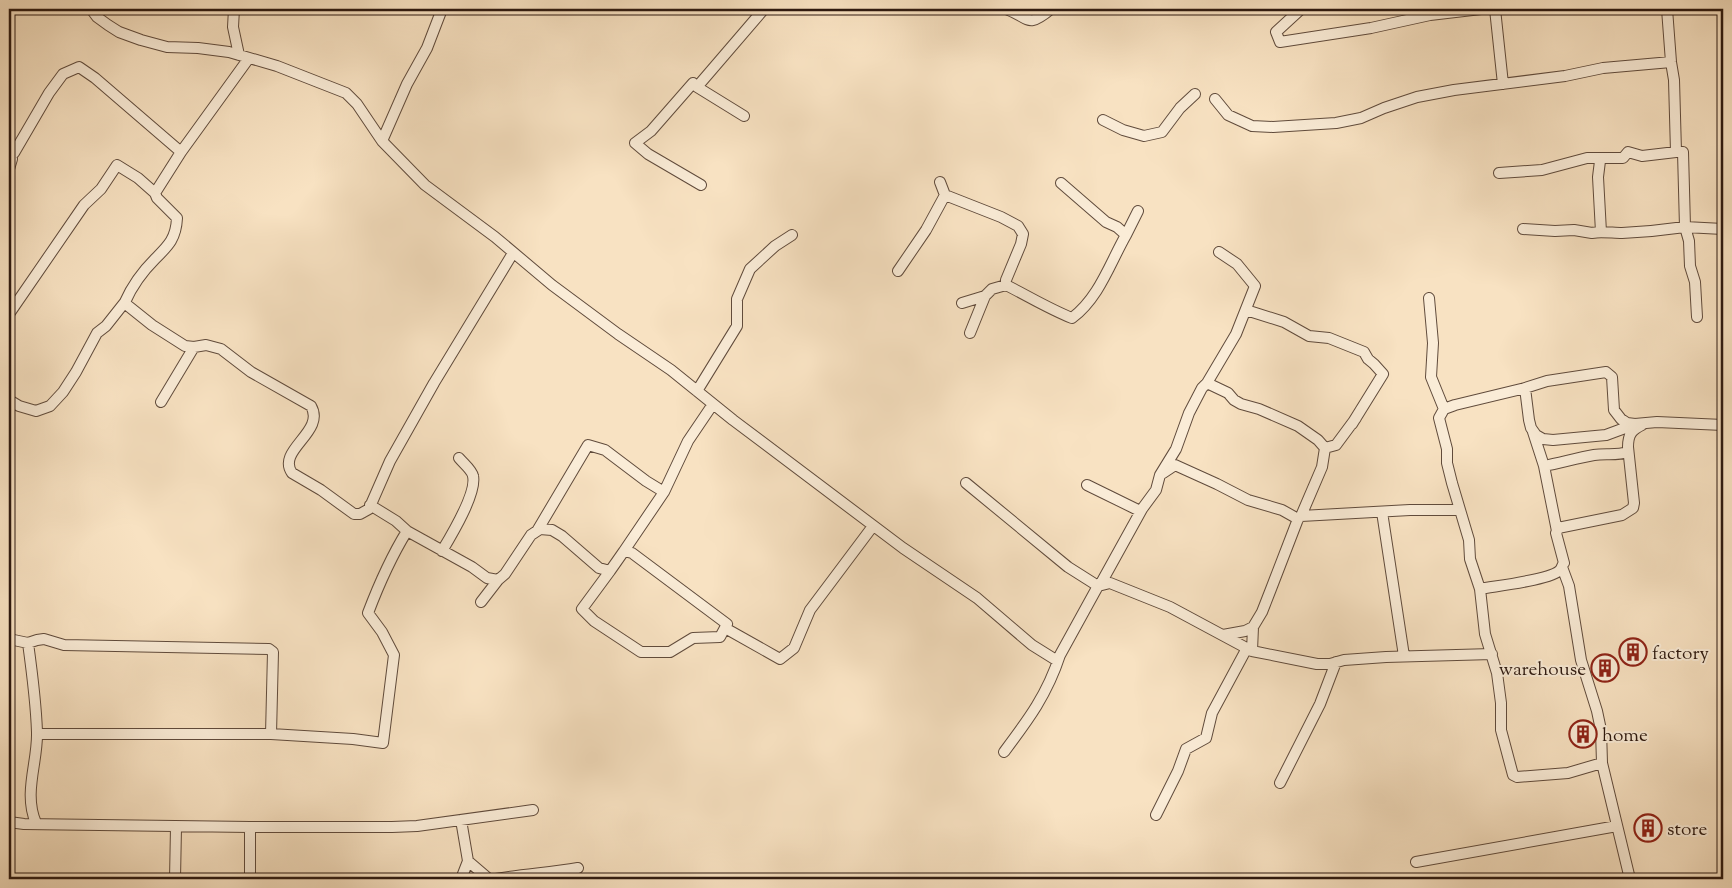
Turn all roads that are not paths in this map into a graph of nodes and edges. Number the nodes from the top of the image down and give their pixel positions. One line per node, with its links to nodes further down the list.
1 (91, 9): 11 (street)
2 (234, 9): 11 (street)
3 (442, 9): 19 (street)
4 (764, 9): 14 (street)
5 (1008, 9): 6 (street)
6 (1051, 9)
7 (1301, 9): 8 (street)
8 (1481, 9)
9 (1495, 9): 13 (street)
10 (1667, 9): 12 (street)
11 (244, 57): 19 (street); 20 (street)
12 (1671, 62): 13 (street); 21 (street)
13 (1503, 84): 16 (street)
14 (697, 87): 17 (street); 28 (street)
15 (1195, 94): 18 (street)
16 (1215, 99)
17 (744, 116)
18 (1103, 120)
19 (382, 141): 39 (street)
20 (181, 152): 22 (street); 29 (street)
21 (1676, 152): 23 (street); 32 (street)
22 (10, 154): 24 (street)
23 (1598, 158): 25 (street); 35 (street)
24 (9, 170)
25 (1499, 173)
26 (940, 182): 30 (street)
27 (1061, 183): 36 (street)
28 (702, 186)
29 (155, 193): 44 (street); 47 (street)
30 (945, 195): 40 (street); 41 (street)
31 (1138, 211): 36 (street)
32 (1685, 227): 33 (street); 35 (street); 48 (street)
33 (1723, 229)
34 (1523, 230): 35 (street)
35 (1592, 233)
36 (1126, 235): 41 (street)
37 (792, 236): 53 (street)
38 (1219, 252): 46 (street)
39 (513, 253): 53 (street); 69 (street)
40 (898, 271)
41 (1006, 285): 42 (street)
42 (985, 296): 45 (street); 49 (street)
43 (1429, 298): 57 (street)
44 (125, 302): 50 (street); 54 (street)
45 (962, 303)
46 (1246, 310): 51 (street); 61 (street)
47 (9, 314)
48 (1697, 317)
49 (970, 333)
50 (194, 347): 55 (street); 69 (street)
51 (1207, 383): 61 (street); 65 (street)
52 (1525, 388): 57 (street); 58 (street); 60 (street)
53 (697, 391): 56 (street)
54 (9, 400)
55 (161, 402)
56 (713, 404): 68 (street); 74 (street)
57 (1444, 409): 70 (street)
58 (1640, 424): 59 (street); 60 (street); 62 (street)
59 (1723, 425)
60 (1533, 429): 64 (street)
61 (1324, 448): 73 (street)
62 (1628, 452): 64 (street); 77 (street)
63 (459, 458): 79 (street)
64 (1544, 466): 77 (street)
65 (1160, 474): 71 (street); 73 (street)
66 (966, 483): 83 (street)
67 (1087, 485): 71 (street)
68 (664, 492): 76 (street); 78 (street)
69 (370, 505): 75 (street)
70 (1459, 510): 72 (street); 84 (street)
71 (1140, 512): 83 (street)
72 (1382, 512): 73 (street); 94 (street)
73 (1299, 517): 86 (street)
74 (873, 526): 87 (street); 93 (street)
75 (407, 531): 79 (street); 97 (street)
76 (536, 531): 81 (street); 82 (street)
77 (1557, 531): 80 (street)
78 (624, 551): 81 (street); 87 (street)
79 (442, 552): 82 (street)
80 (1562, 567): 84 (street); 99 (street)
81 (610, 571): 87 (street)
82 (498, 580): 85 (street)
83 (1099, 586): 88 (street); 93 (street)
84 (1480, 589): 92 (street)
85 (481, 602)
86 (1253, 626): 88 (street); 91 (street)
87 (725, 628)
88 (1223, 635): 91 (street)
89 (9, 639): 90 (street)
90 (28, 643): 96 (street); 97 (street)
91 (1249, 649): 95 (street); 102 (street)
92 (1492, 654): 94 (street); 99 (street)
93 (1060, 655): 98 (street)
94 (1404, 656): 95 (street)
95 (1336, 662): 100 (street)
96 (37, 734): 97 (street); 105 (street)
97 (272, 734)
98 (1004, 752)
99 (1602, 762): 106 (street)
100 (1280, 783)
101 (533, 810): 103 (street)
102 (1156, 815)
103 (461, 820): 108 (street); 109 (street)
104 (9, 822): 105 (street)
105 (36, 823): 107 (street)
106 (1617, 826): 110 (street); 117 (street)
107 (176, 827): 108 (street); 112 (street)
108 (250, 827): 113 (street)
109 (468, 861): 114 (street); 115 (street)
110 (1416, 862)
111 (578, 868): 116 (street)
112 (175, 879)
113 (250, 879)
114 (461, 879)
115 (489, 879)
116 (496, 879)
117 (1630, 879)

